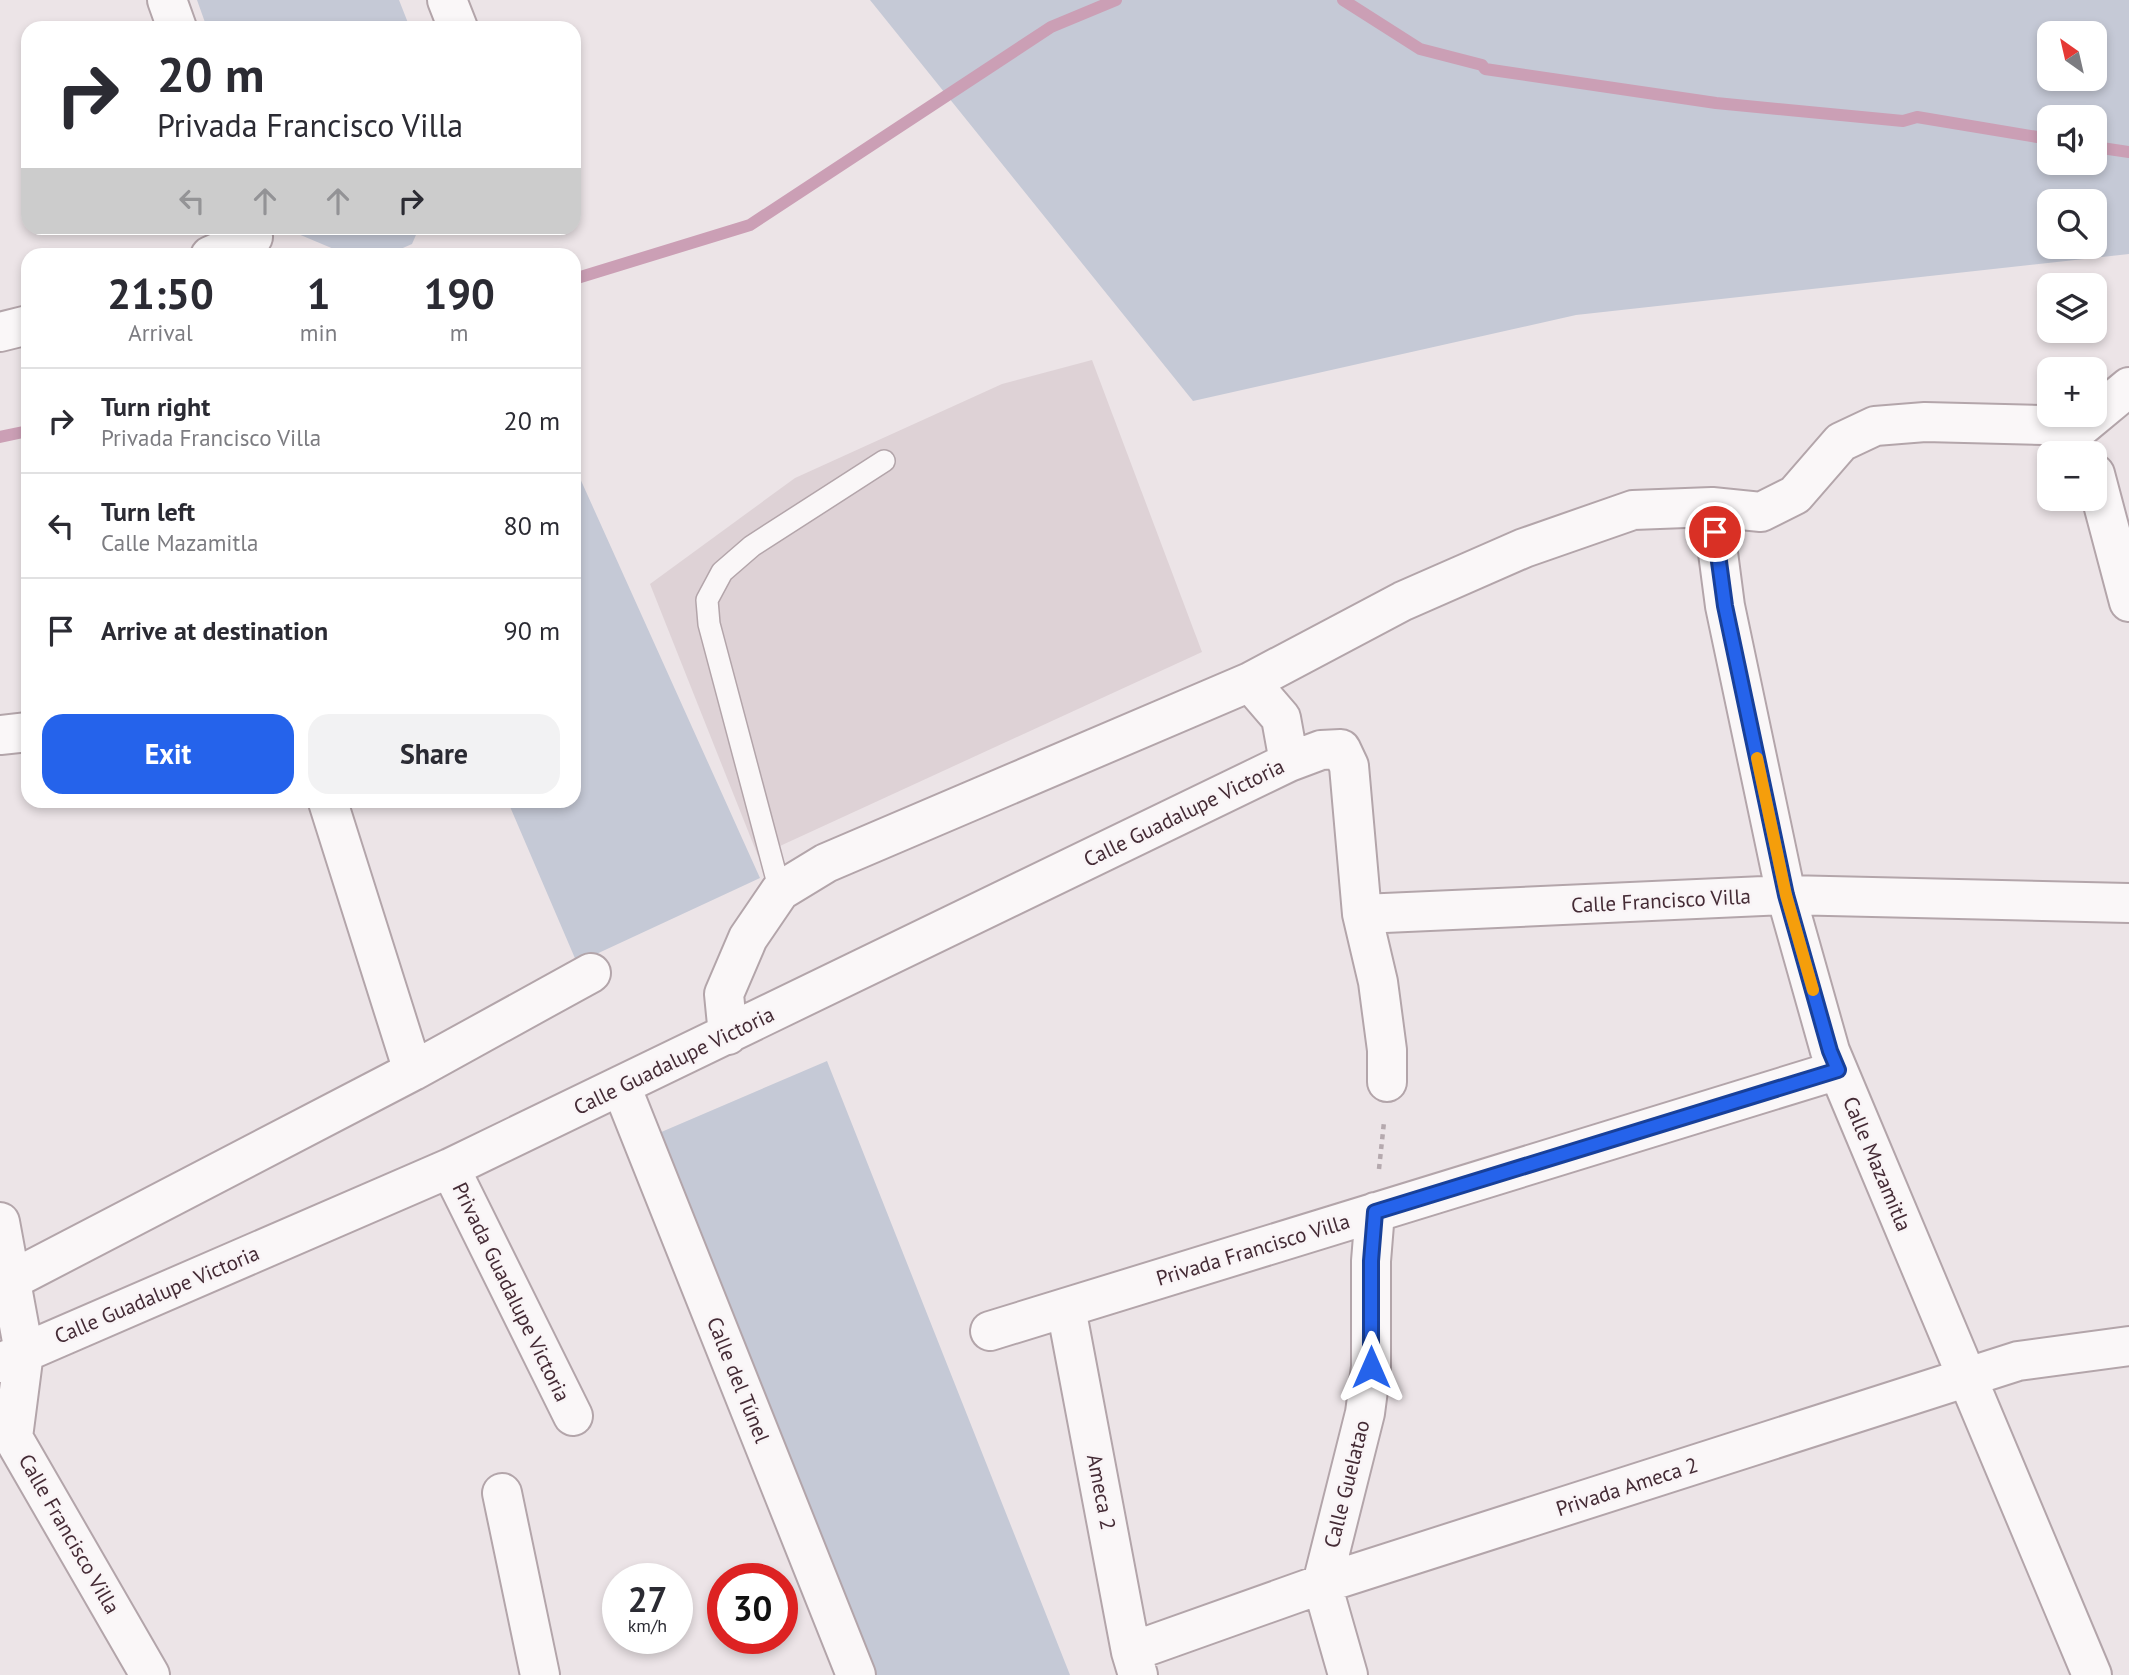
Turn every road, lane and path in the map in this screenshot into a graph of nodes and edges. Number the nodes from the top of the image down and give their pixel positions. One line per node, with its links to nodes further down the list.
1 (167, 0): 3 (street)
2 (447, 0): 4 (street)
3 (174, 21)
4 (455, 21)
5 (252, 235): 6 (street)
6 (228, 248)
7 (21, 328): 8 (street)
8 (0, 332)
9 (2129, 387): 10 (street)
10 (2086, 440): 12 (street)
11 (884, 461): 20 (lane)
12 (1712, 507): 15 (street); 21 (street, Calle Mazamitla)
13 (2105, 511): 14 (street)
14 (2129, 602)
15 (1250, 682): 18 (street); 20 (street)
16 (21, 733): 17 (street)
17 (0, 735)
18 (1289, 762): 23 (street, Calle Guadalupe Victoria); 25 (street, Calle Guadalupe Victoria)
19 (330, 808): 27 (street)
20 (780, 891): 25 (street)
21 (1786, 895): 22 (street, Calle Francisco Villa); 23 (street, Calle Francisco Villa); 26 (street, Calle Mazamitla)
22 (2129, 903)
23 (1362, 914): 28 (street)
24 (591, 973): 27 (street)
25 (728, 1035): 29 (street, Calle Guadalupe Victoria)
26 (1838, 1070): 31 (street, Privada Francisco Villa); 38 (street, Calle Mazamitla)
27 (413, 1072): 33 (street)
28 (1387, 1082): 31 (path)
29 (621, 1086): 30 (street, Calle Guadalupe Victoria); 46 (street, Calle del Túnel)
30 (450, 1168): 37 (street, Calle Guadalupe Victoria); 39 (street, Privada Guadalupe Victoria)
31 (1375, 1212): 34 (street, Privada Francisco Villa); 42 (street, Calle Guelatao)
32 (0, 1222): 33 (street, Calle Francisco Villa)
33 (6, 1283): 37 (street, Calle Francisco Villa)
34 (1066, 1308): 35 (street, Privada Francisco Villa); 43 (street, Ameca 2)
35 (990, 1331)
36 (2129, 1346): 38 (street, Privada Ameca 2)
37 (12, 1358): 40 (street, Calle Francisco Villa)
38 (1967, 1378): 42 (street, Privada Ameca 2); 48 (street, Calle Mazamitla)
39 (573, 1416)
40 (6, 1426): 44 (street, Calle Francisco Villa)
41 (502, 1493): 45 (street)
42 (1322, 1584): 43 (street, Privada Ameca 2); 47 (street)
43 (1135, 1664)
44 (150, 1675)
45 (540, 1675)
46 (856, 1675)
47 (1348, 1675)
48 (2092, 1675)

